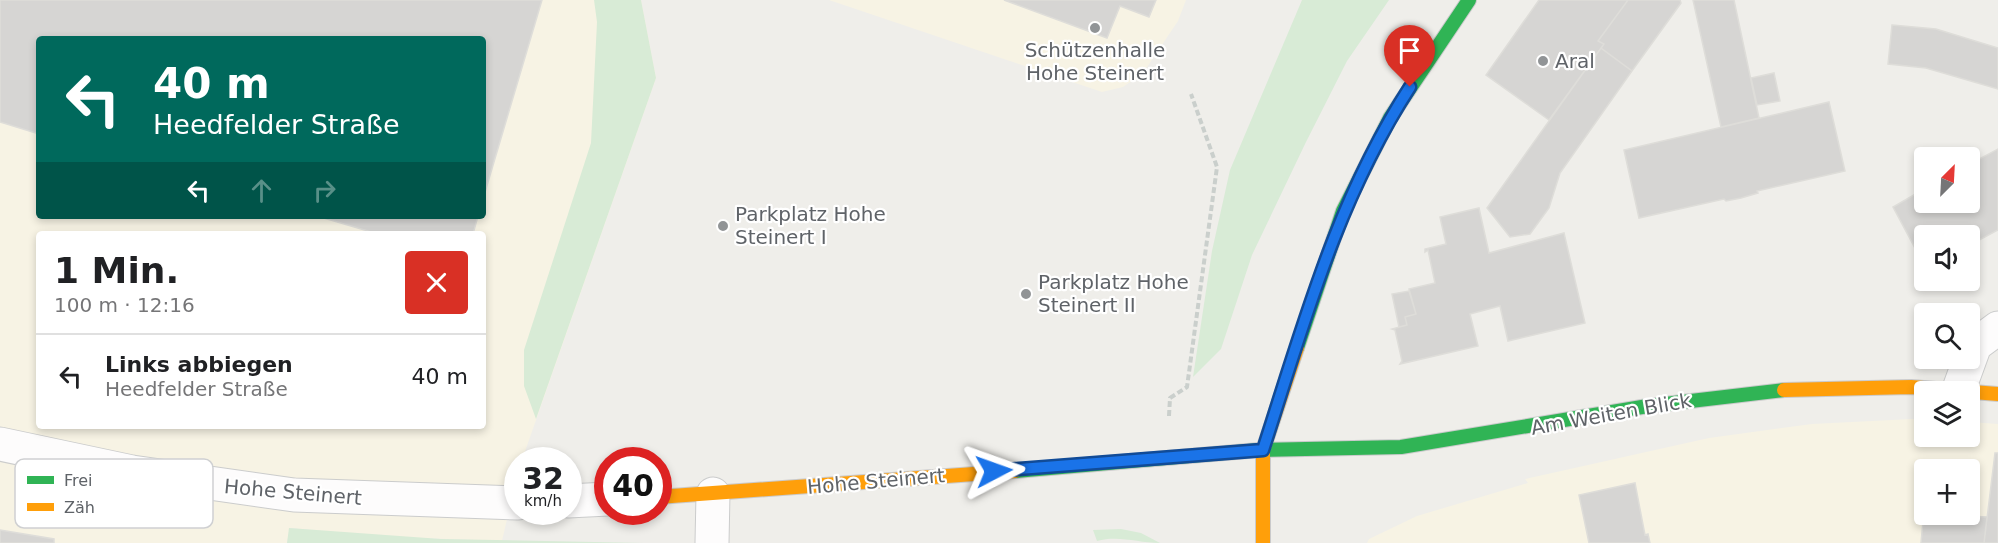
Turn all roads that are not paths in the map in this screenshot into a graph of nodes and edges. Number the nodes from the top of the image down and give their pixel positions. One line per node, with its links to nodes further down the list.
1 (1469, 0): 8 (street)
2 (1998, 328): 3 (street)
3 (1962, 381)
4 (1914, 388): 8 (street, Am Weiten Blick)
5 (1980, 392): 6 (street, Am Weiten Blick)
6 (1998, 394)
7 (0, 444): 9 (street, Hohe Steinert)
8 (1263, 450): 11 (street, Hohe Steinert); 15 (street)
9 (71, 459)
10 (213, 484): 13 (street, Hohe Steinert)
11 (713, 494): 12 (street, Hohe Steinert); 14 (street)
12 (672, 496)
13 (504, 502)
14 (712, 543)
15 (1263, 543)

